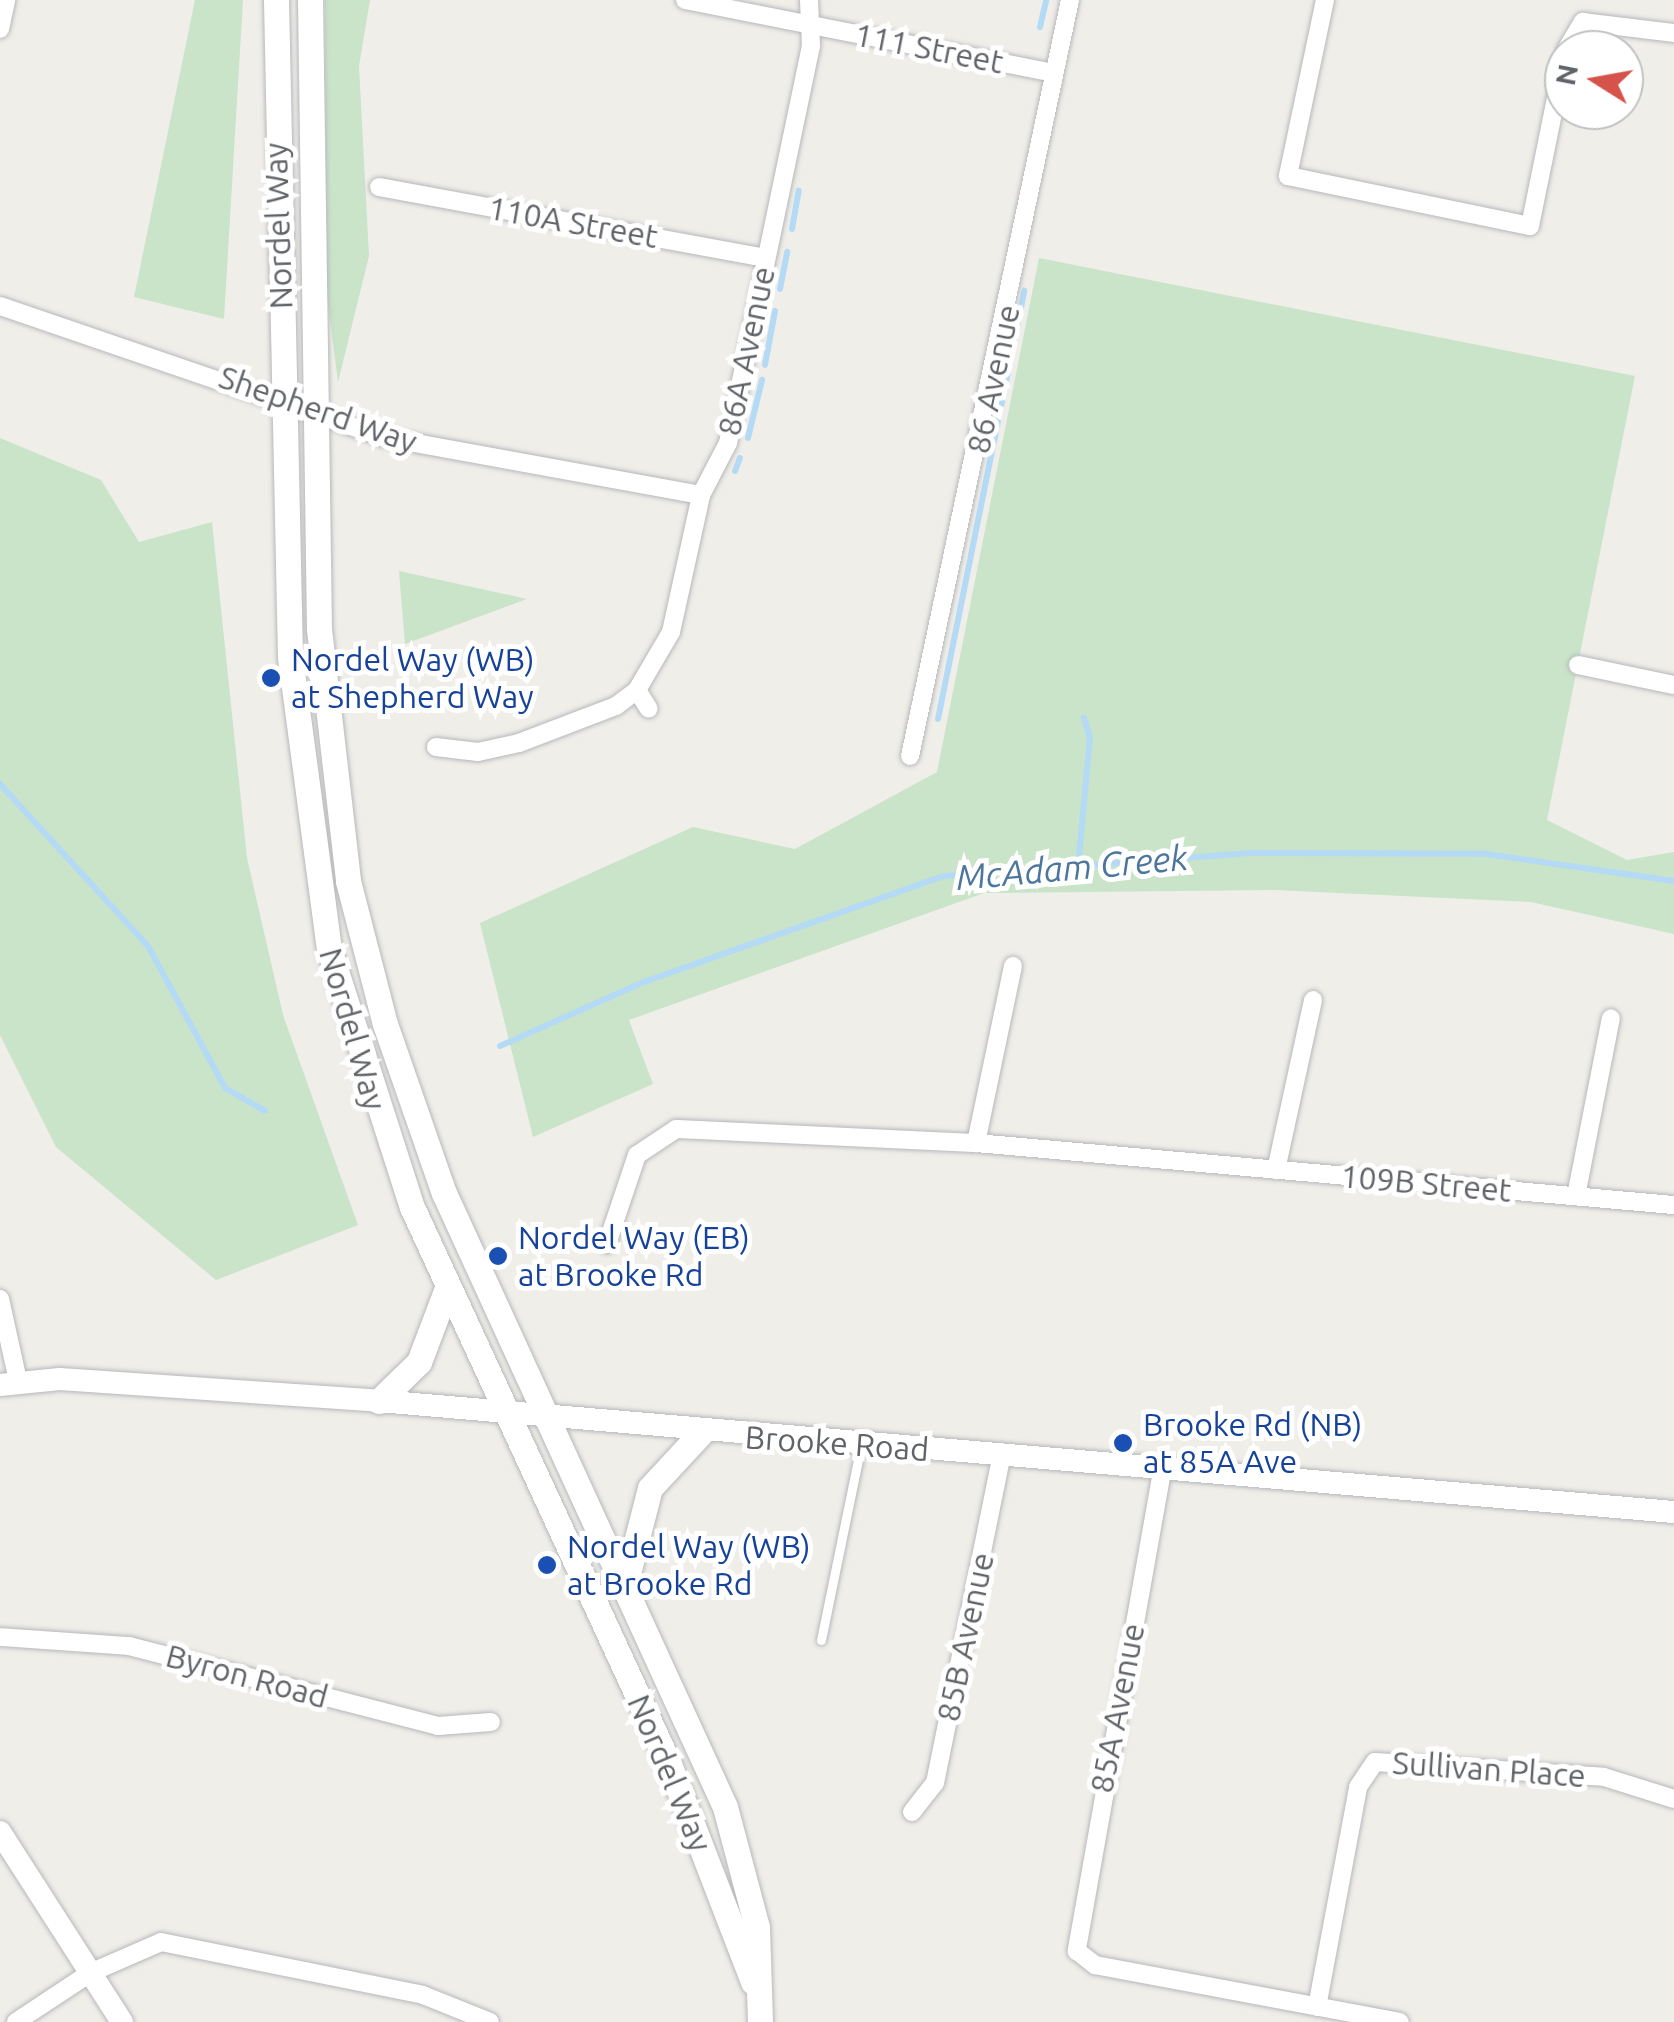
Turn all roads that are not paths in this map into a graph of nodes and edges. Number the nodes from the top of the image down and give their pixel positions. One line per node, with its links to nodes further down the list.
1 (6, 0): 9 (street)
2 (276, 0): 19 (main road, Nordel Way)
3 (310, 0): 20 (main road, Nordel Way)
4 (686, 0): 8 (street, 111 Street)
5 (809, 0): 8 (street, 86A Avenue)
6 (1070, 0): 14 (street, 86 Avenue)
7 (1325, 0): 15 (street)
8 (804, 24): 14 (street, 111 Street); 17 (street, 86A Avenue)
9 (0, 29)
10 (1578, 30): 12 (street)
11 (1644, 30): 13 (street)
12 (1644, 30)
13 (1674, 34)
14 (1054, 73): 27 (street, 86 Avenue)
15 (1550, 130)
16 (380, 187): 17 (street, 110A Street)
17 (766, 258): 21 (street, 86A Avenue)
18 (0, 306): 19 (street, Shepherd Way)
19 (284, 398): 20 (street, Shepherd Way); 36 (main road, Nordel Way)
20 (315, 412): 21 (street, Shepherd Way); 41 (main road, Nordel Way)
21 (701, 495): 24 (street, 86A Avenue)
22 (1578, 665): 23 (street)
23 (1674, 685)
24 (637, 690): 25 (street); 26 (street)
25 (649, 709)
26 (436, 747)
27 (910, 756)
28 (1014, 966): 31 (street)
29 (1313, 1000): 32 (street)
30 (1611, 1018): 33 (street)
31 (976, 1143): 32 (street, 109B Street); 35 (street, 109B Street)
32 (1276, 1170): 33 (street, 109B Street)
33 (1576, 1196): 34 (street, 109B Street)
34 (1674, 1205)
35 (607, 1244)
36 (447, 1288): 39 (main road); 40 (main road, Nordel Way)
37 (0, 1299): 38 (street)
38 (9, 1383): 39 (street, Brooke Road)
39 (380, 1400): 40 (street, Brooke Road)
40 (508, 1412): 41 (street, Brooke Road); 55 (main road, Nordel Way)
41 (546, 1417): 42 (street, Brooke Road); 47 (main road, Nordel Way)
42 (700, 1434): 43 (street, Brooke Road); 47 (main road)
43 (861, 1446): 44 (street, Brooke Road); 49 (lane)
44 (1002, 1454): 45 (street, Brooke Road); 52 (street, 85B Avenue)
45 (1164, 1466): 46 (street, Brooke Road); 56 (street, 85A Avenue)
46 (1674, 1512)
47 (624, 1589): 55 (main road, Nordel Way)
48 (0, 1636): 50 (street, Byron Road)
49 (820, 1640)
50 (491, 1722)
51 (1674, 1799): 56 (street, Sullivan Place)
52 (912, 1812)
53 (0, 1832): 54 (street)
54 (90, 1973): 57 (street); 58 (street); 59 (street)
55 (753, 1982): 60 (main road, Nordel Way)
56 (1318, 2007): 61 (street)
57 (16, 2022)
58 (122, 2022)
59 (490, 2022)
60 (760, 2022)
61 (1400, 2022)

